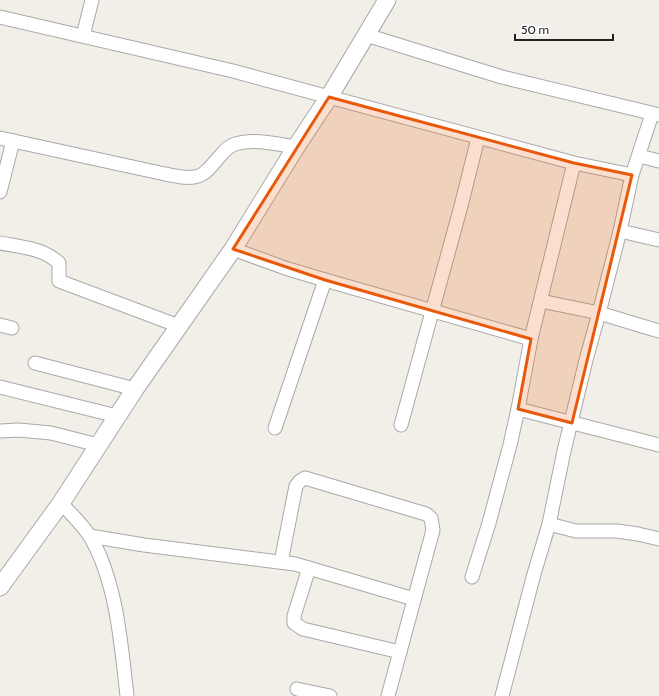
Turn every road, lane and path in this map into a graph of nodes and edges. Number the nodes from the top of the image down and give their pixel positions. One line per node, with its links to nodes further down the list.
1 (92, 0): 5 (street)
2 (387, 0): 4 (street)
3 (0, 17): 5 (street)
4 (366, 35): 6 (street); 7 (street)
5 (83, 36): 6 (street)
6 (329, 97): 8 (street); 10 (street)
7 (656, 115): 11 (street)
8 (478, 138): 13 (street); 22 (street)
9 (6, 140): 10 (street); 15 (street)
10 (296, 147): 19 (street)
11 (639, 156): 12 (street); 14 (street)
12 (659, 161)
13 (574, 163): 14 (street); 21 (street)
14 (632, 175): 16 (street)
15 (0, 192)
16 (620, 231): 17 (street); 23 (street)
17 (659, 240)
18 (0, 243): 24 (street)
19 (233, 249): 20 (street); 24 (street)
20 (325, 280): 22 (street); 34 (street)
21 (541, 301): 23 (street); 26 (street)
22 (433, 311): 26 (street); 33 (street)
23 (599, 313): 25 (street); 32 (street)
24 (179, 326): 29 (street)
25 (659, 331)
26 (531, 339): 30 (street)
27 (35, 363): 29 (street)
28 (0, 387): 31 (street)
29 (135, 389): 31 (street)
30 (518, 409): 32 (street); 44 (street)
31 (117, 416): 36 (street)
32 (572, 423): 37 (street); 39 (street)
33 (400, 426)
34 (275, 428)
35 (0, 431): 36 (street)
36 (98, 445): 38 (street)
37 (659, 445)
38 (61, 503): 40 (street); 45 (street)
39 (549, 524): 41 (street); 52 (street)
40 (90, 536): 42 (street); 49 (street)
41 (659, 538)
42 (282, 562): 43 (street); 46 (street)
43 (309, 568): 46 (street); 47 (street)
44 (472, 577)
45 (0, 587)
46 (414, 599): 47 (street)
47 (400, 652): 51 (street)
48 (297, 689): 50 (street)
49 (126, 696)
50 (330, 696)
51 (388, 696)
52 (502, 696)

